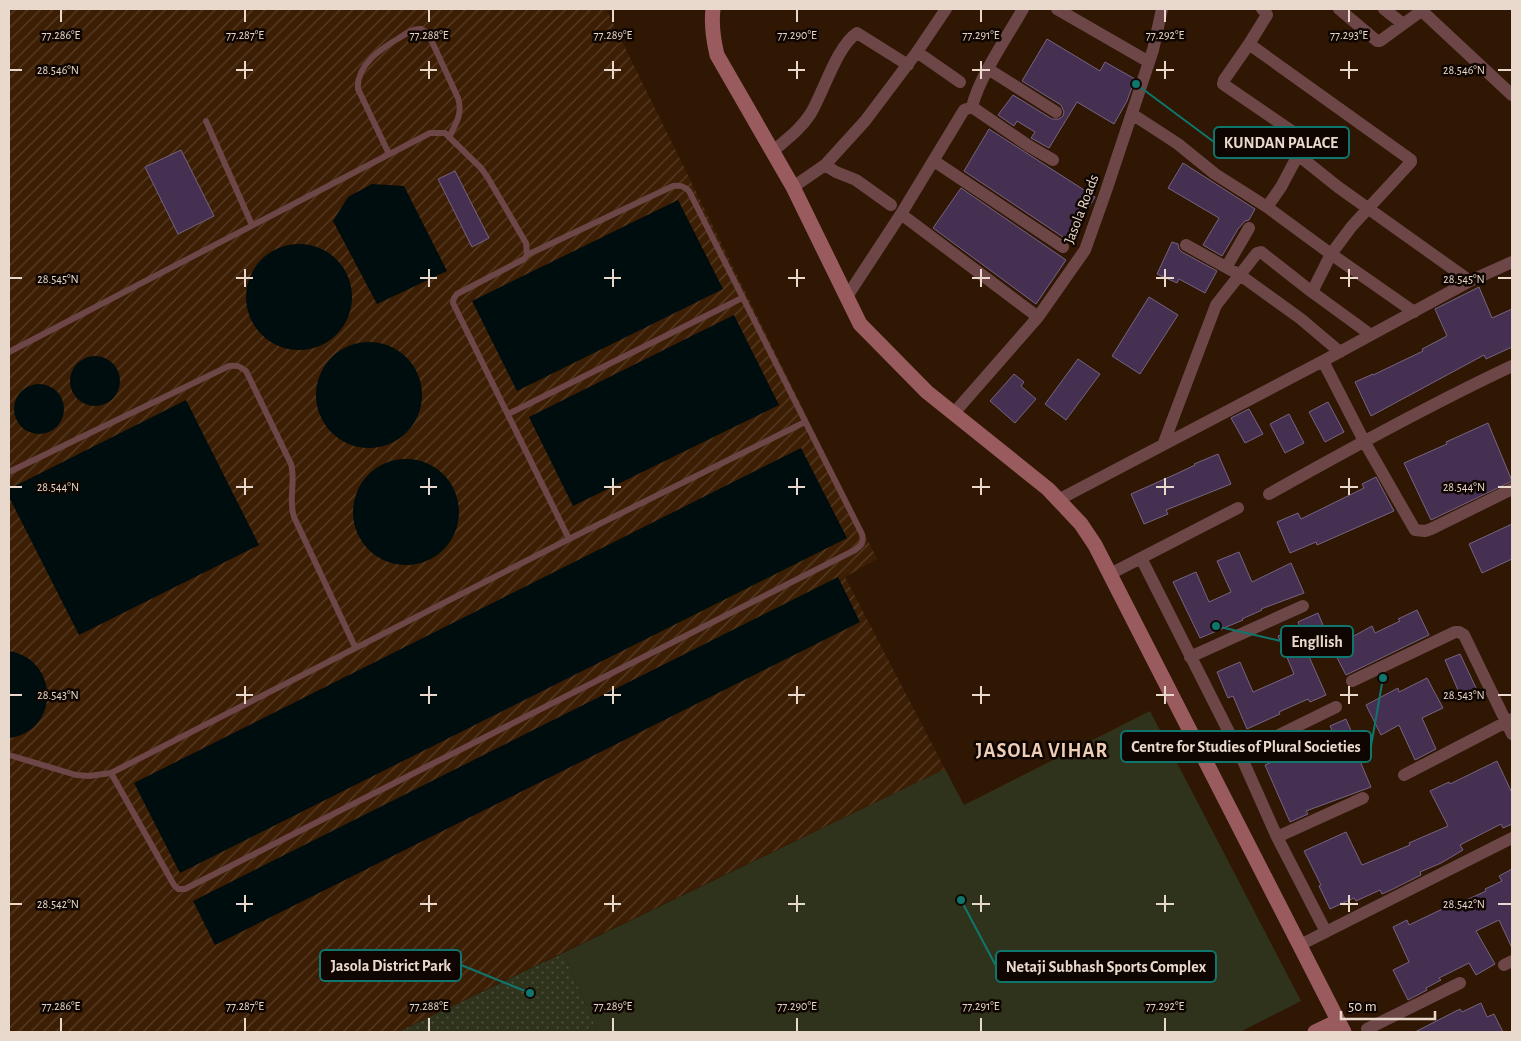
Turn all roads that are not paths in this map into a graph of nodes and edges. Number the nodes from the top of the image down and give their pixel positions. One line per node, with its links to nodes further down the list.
1 (713, 9): 23 (street)
2 (946, 9): 12 (street)
3 (1023, 9): 15 (street)
4 (1057, 9): 13 (street)
5 (1162, 9): 13 (street, Jasola Roads)
6 (1262, 9): 11 (street)
7 (1340, 9): 10 (street)
8 (1384, 9): 10 (street)
9 (1423, 10): 10 (street); 17 (street)
10 (1403, 24)
11 (1249, 44): 25 (street); 32 (street)
12 (918, 52): 14 (street); 16 (street)
13 (1149, 62): 20 (street, Jasola Roads)
14 (908, 64): 23 (street); 28 (street)
15 (988, 69): 18 (street); 19 (street)
16 (960, 82)
17 (1512, 95)
18 (972, 107): 26 (street); 27 (street)
19 (1056, 112)
20 (1132, 114): 31 (street); 48 (street, Jasola Roads)
21 (206, 121): 34 (lane)
22 (449, 137): 24 (lane); 24 (lane); 39 (lane)
23 (773, 151): 29 (street)
24 (389, 154): 34 (lane)
25 (1298, 155): 31 (street); 32 (street)
26 (1053, 160)
27 (934, 161): 33 (street); 37 (street)
28 (825, 165): 29 (street); 30 (street)
29 (793, 187): 46 (street)
30 (891, 206)
31 (1267, 207): 38 (street)
32 (1369, 208): 38 (street); 43 (street)
33 (901, 214): 46 (street); 48 (street)
34 (252, 225): 50 (lane)
35 (1249, 228): 41 (street)
36 (1186, 245): 41 (street)
37 (1063, 247)
38 (1331, 254): 44 (street); 47 (street)
39 (527, 255): 45 (lane); 54 (lane)
40 (1512, 262): 43 (street)
41 (1226, 266): 42 (street)
42 (1240, 275): 44 (street); 51 (street); 58 (street)
43 (1470, 281): 47 (street)
44 (1312, 292): 49 (street)
45 (742, 298): 54 (lane); 56 (lane)
46 (846, 298): 55 (street)
47 (1414, 312): 49 (street)
48 (1038, 317): 55 (street, Jasola Roads)
49 (1371, 335): 51 (street)
50 (9, 352)
51 (1340, 352): 52 (street)
52 (1323, 361): 57 (street); 58 (street)
53 (1512, 366): 57 (street)
54 (508, 414): 64 (lane)
55 (954, 414): 62 (street)
56 (805, 422): 64 (lane); 75 (lane)
57 (1364, 441): 60 (street); 61 (street)
58 (1163, 445): 62 (street)
59 (9, 472): 68 (lane)
60 (1512, 489)
61 (1269, 494)
62 (1058, 500): 66 (street)
63 (1238, 508): 65 (street)
64 (569, 538): 68 (lane)
65 (1141, 558): 66 (street); 69 (street)
66 (1110, 574): 81 (street)
67 (1302, 606): 69 (street)
68 (355, 647): 75 (lane)
69 (1190, 657): 73 (street)
70 (1352, 681): 72 (street)
71 (1336, 707): 73 (street)
72 (1510, 725): 76 (street)
73 (1240, 754): 78 (street)
74 (9, 755): 75 (lane)
75 (111, 773)
76 (1404, 775)
77 (1363, 798): 78 (street)
78 (1277, 837): 80 (street)
79 (1512, 838): 80 (street)
80 (1326, 932): 81 (street)
81 (1300, 945): 83 (street)
82 (1460, 983): 85 (street)
83 (1341, 1027): 84 (street)
84 (1316, 1032)
85 (1369, 1032)

